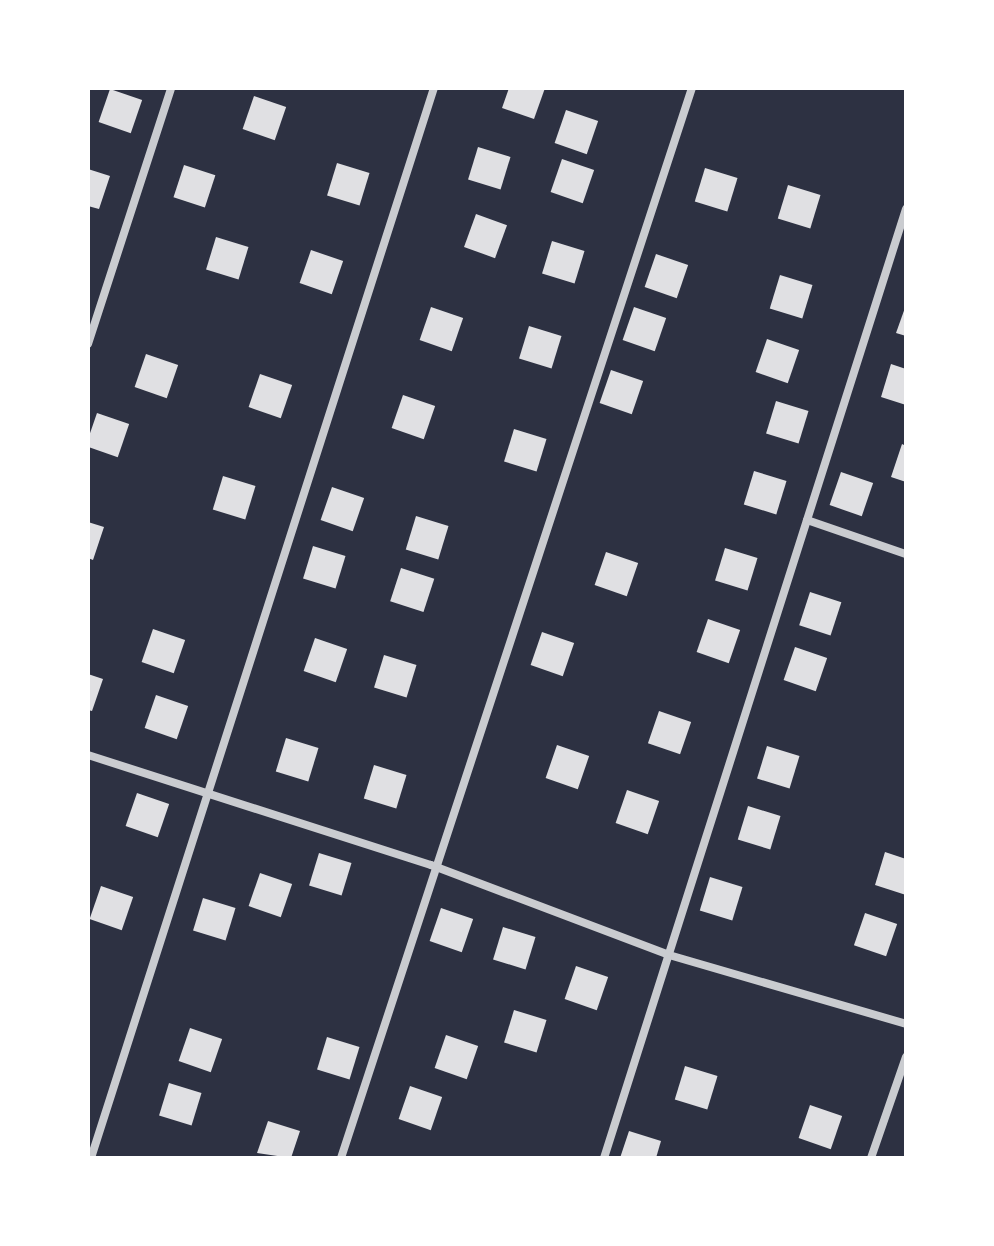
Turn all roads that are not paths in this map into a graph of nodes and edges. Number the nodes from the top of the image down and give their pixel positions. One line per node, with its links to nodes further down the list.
1 (171, 88): 5 (street)
2 (434, 88): 9 (street)
3 (692, 88): 10 (street)
4 (906, 209): 6 (street)
5 (88, 344)
6 (807, 520): 7 (street); 11 (street)
7 (906, 554)
8 (88, 755): 9 (street)
9 (209, 793): 10 (street); 14 (street)
10 (431, 865): 11 (street); 15 (street)
11 (669, 955): 12 (street); 16 (street)
12 (906, 1024)
13 (906, 1057): 17 (street)
14 (91, 1158)
15 (341, 1158)
16 (604, 1158)
17 (871, 1158)

